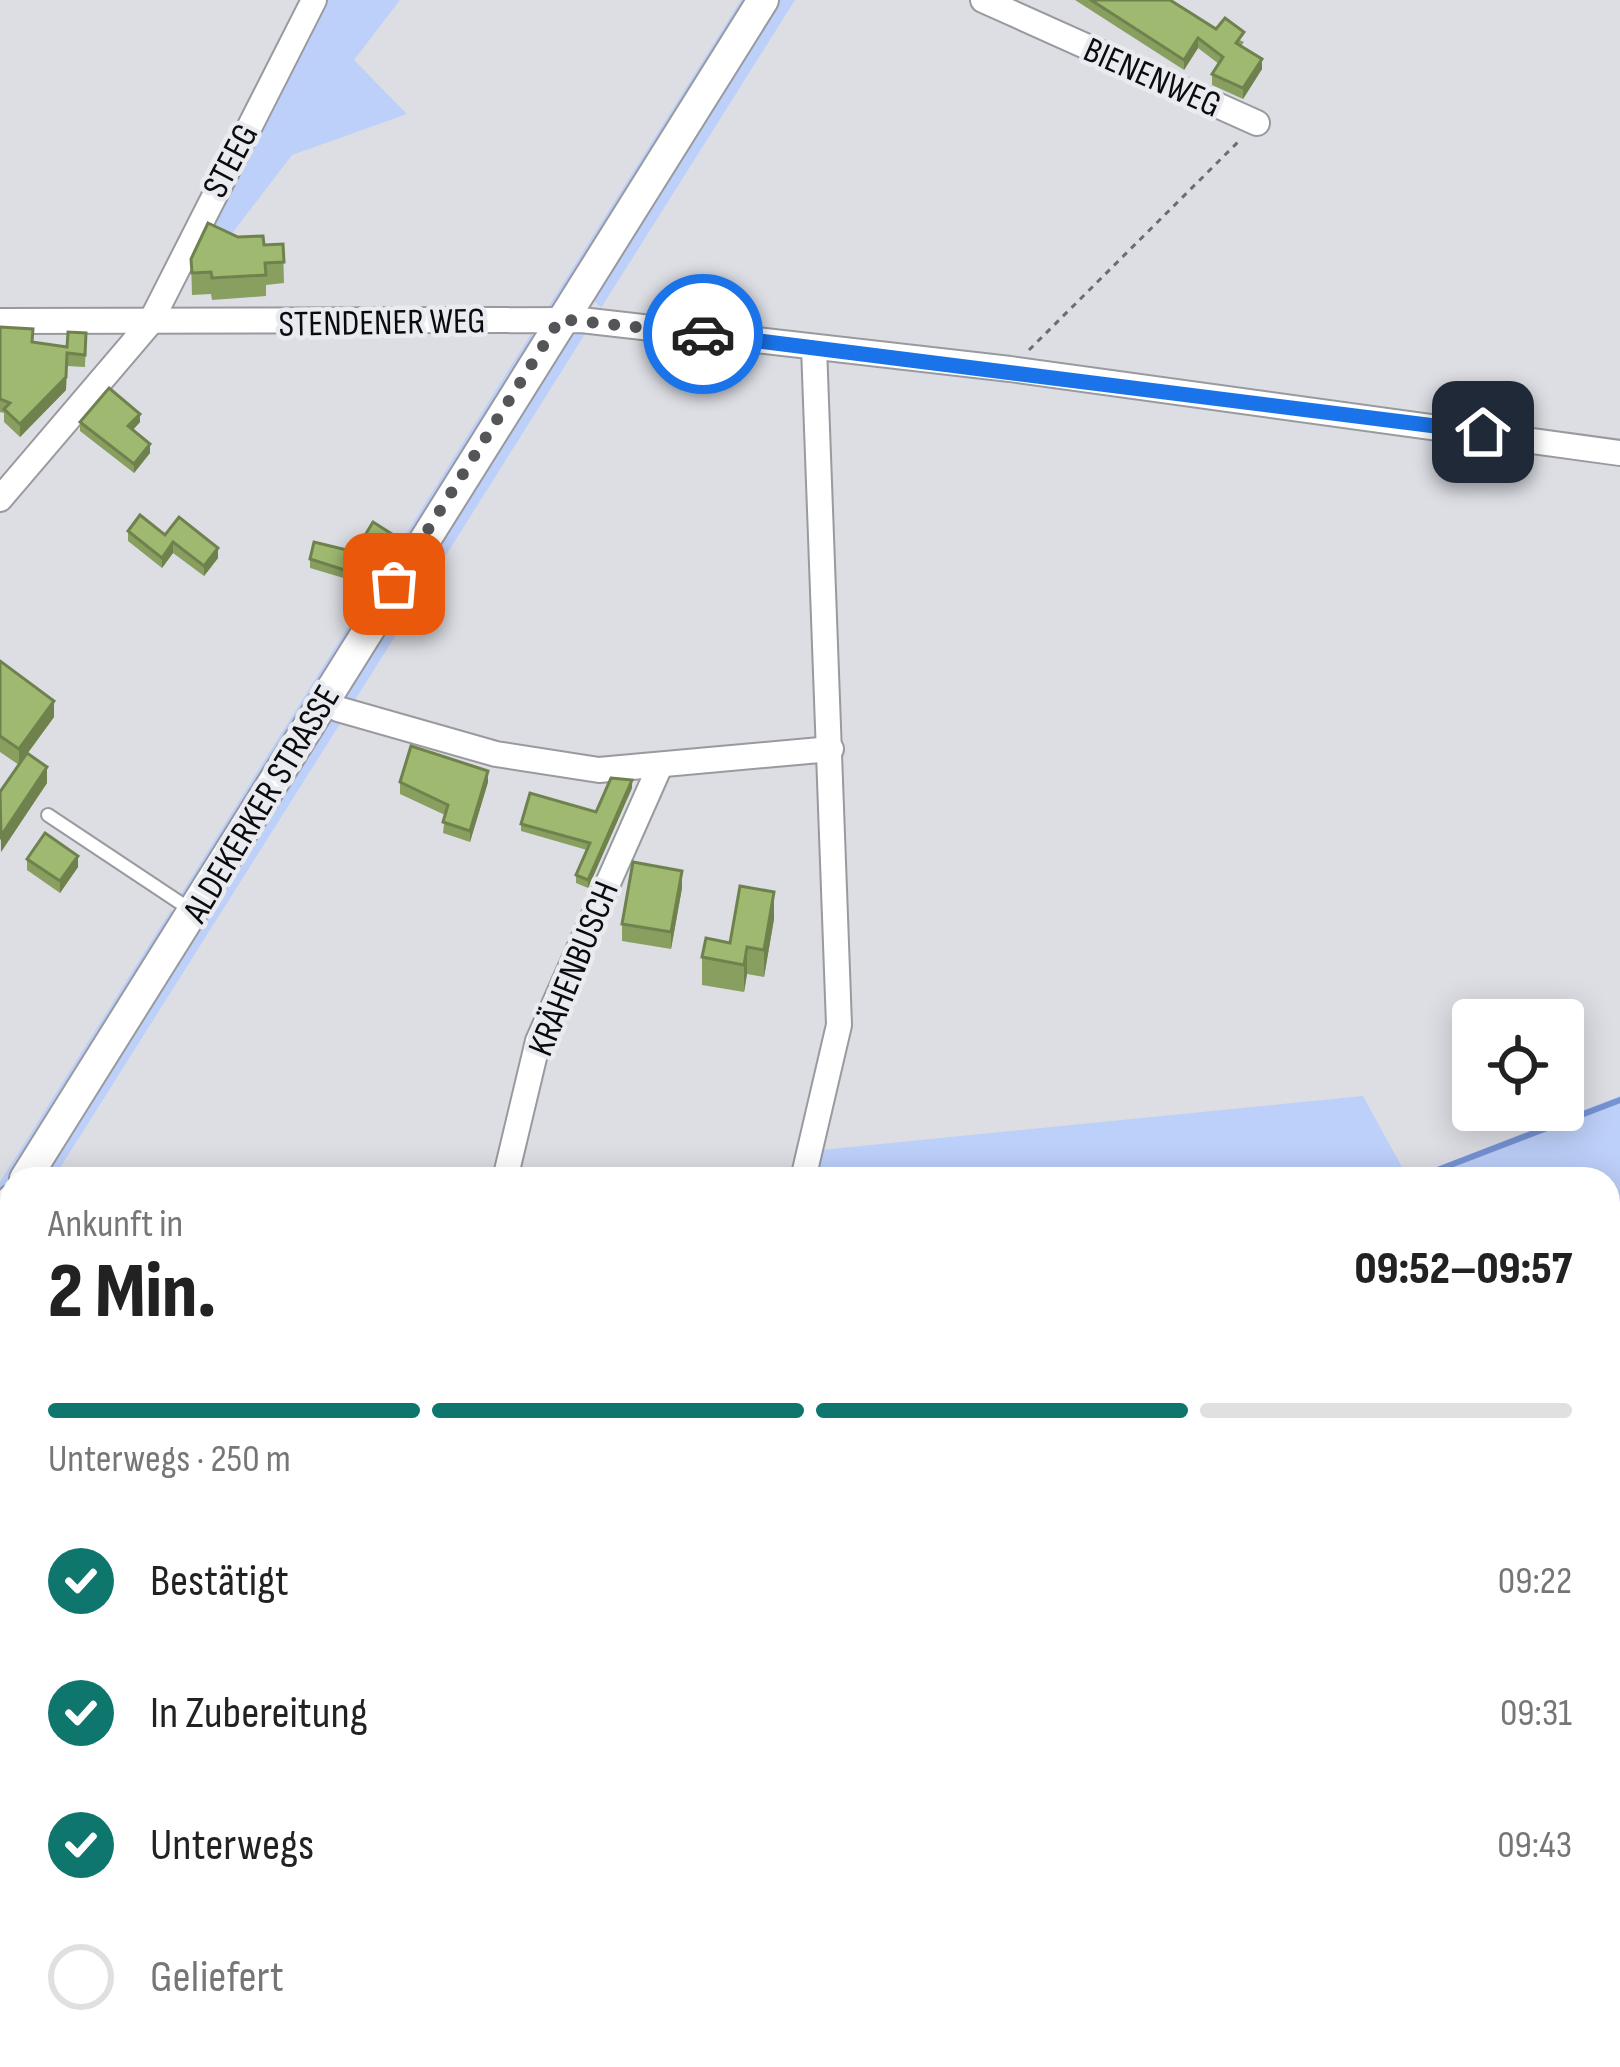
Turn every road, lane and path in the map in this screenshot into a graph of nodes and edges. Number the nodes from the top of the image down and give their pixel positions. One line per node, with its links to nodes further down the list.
1 (314, 0): 7 (street, STEEG)
2 (763, 0): 5 (street, ALDEKERKER STRASSE)
3 (982, 0): 4 (street, BIENENWEG)
4 (1257, 123): 9 (path)
5 (560, 319): 7 (street, STENDENER WEG); 8 (street, STENDENER WEG); 12 (street, ALDEKERKER STRASSE)
6 (0, 321): 7 (street, STENDENER WEG)
7 (150, 323): 11 (street, STEEG)
8 (814, 347): 9 (street, STENDENER WEG); 13 (street)
9 (1010, 369): 10 (street, STENDENER WEG)
10 (1620, 453)
11 (0, 499)
12 (323, 697): 14 (street); 16 (street, ALDEKERKER STRASSE)
13 (831, 749): 14 (street); 19 (street)
14 (660, 766): 18 (street, KRÄHENBUSCH)
15 (48, 815): 16 (lane)
16 (195, 913): 17 (street, ALDEKERKER STRASSE)
17 (33, 1167)
18 (508, 1167)
19 (806, 1167)

